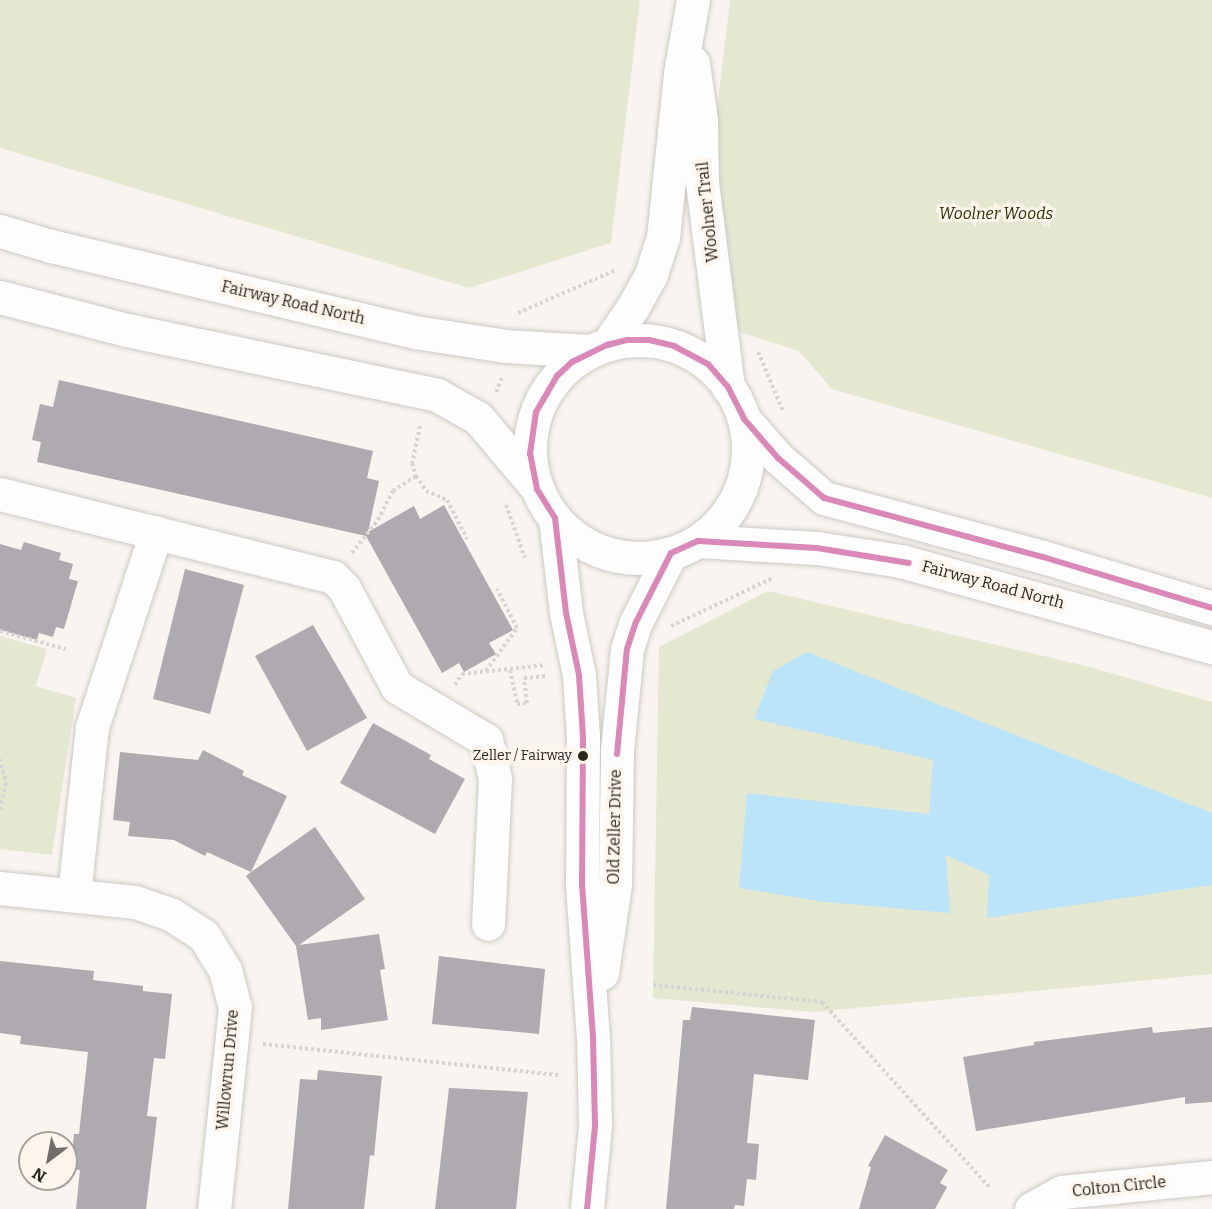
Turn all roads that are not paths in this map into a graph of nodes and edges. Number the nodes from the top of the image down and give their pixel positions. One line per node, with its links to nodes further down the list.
1 (693, 0): 2 (main road, Woolner Trail)
2 (688, 38): 5 (main road, Woolner Trail); 6 (main road, Woolner Trail)
3 (0, 231): 5 (main road, Fairway Road North)
4 (0, 297): 8 (main road)
5 (598, 348): 6 (main road); 8 (main road)
6 (728, 387): 7 (main road)
7 (744, 418): 12 (main road); 13 (main road)
8 (537, 489): 10 (main road)
9 (0, 494): 11 (main road)
10 (555, 518): 12 (main road, Fairway Road North); 18 (main road, Old Zeller Drive)
11 (156, 532): 16 (main road); 17 (main road)
12 (685, 547): 14 (main road, Fairway Road North); 18 (main road, Old Zeller Drive)
13 (1212, 608)
14 (1212, 647)
15 (0, 888): 16 (main road, Willowrun Drive)
16 (74, 895): 20 (main road, Willowrun Drive)
17 (488, 924)
18 (593, 1037): 21 (main road, Old Zeller Drive)
19 (1212, 1178): 22 (main road, Colton Circle)
20 (214, 1209)
21 (587, 1209)
22 (1031, 1209)

